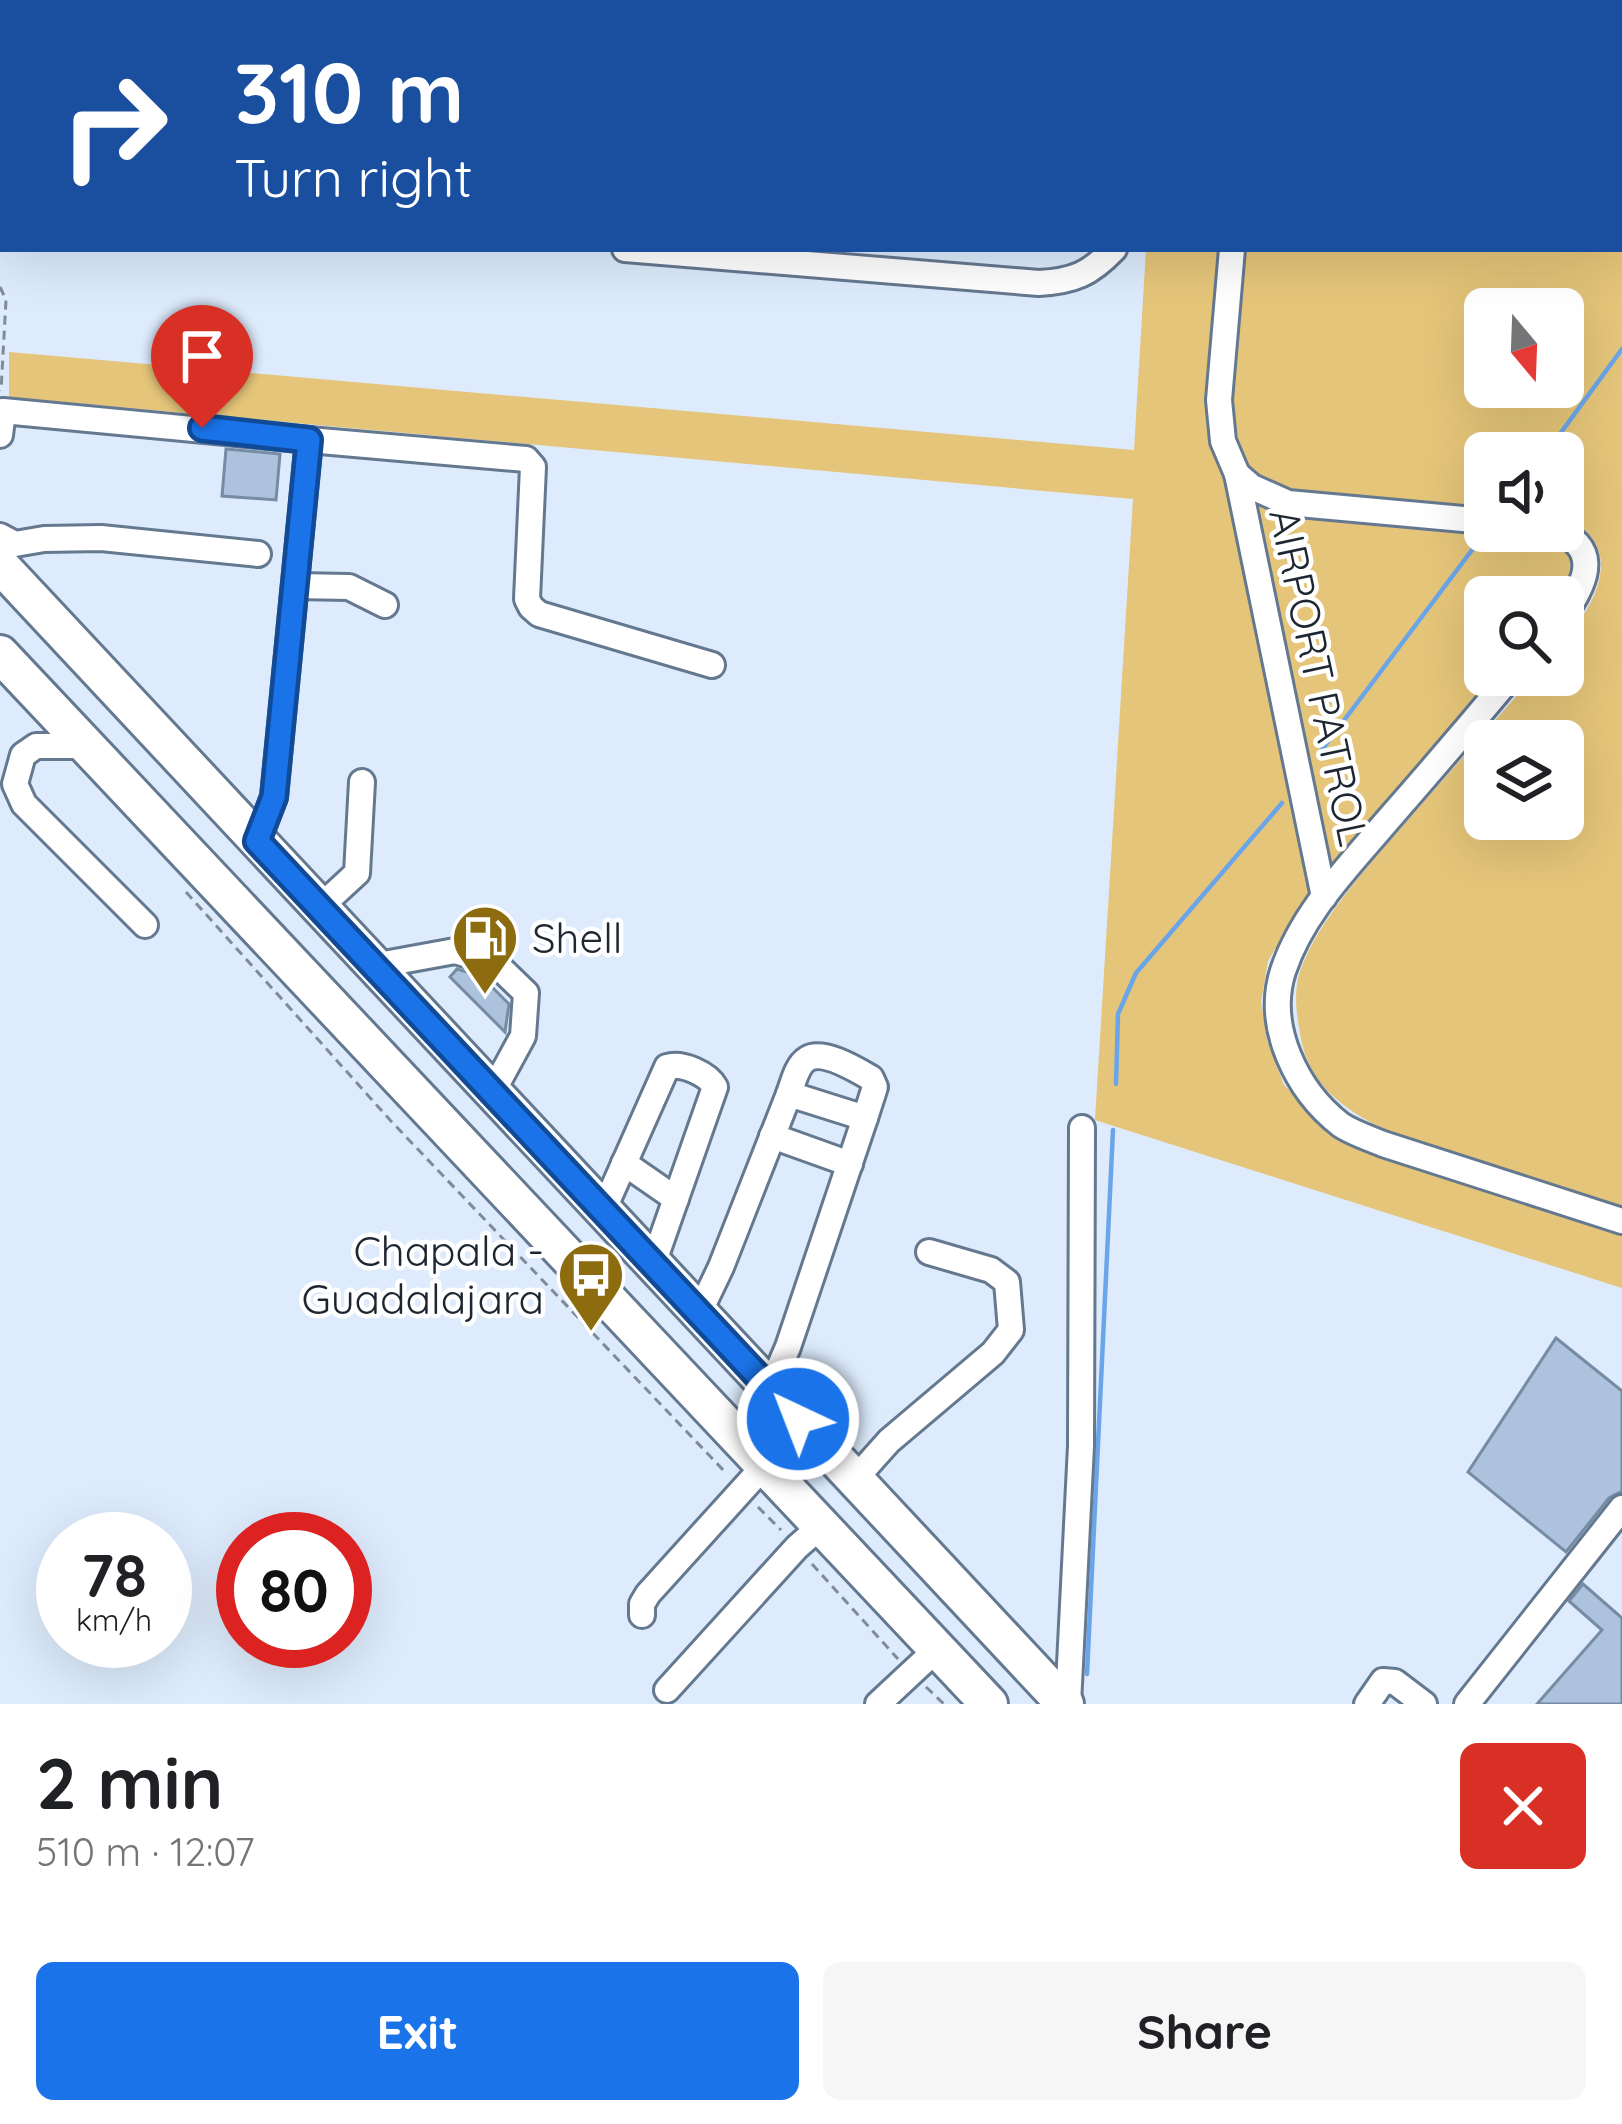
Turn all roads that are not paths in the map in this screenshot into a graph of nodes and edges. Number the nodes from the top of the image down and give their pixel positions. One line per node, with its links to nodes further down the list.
1 (662, 252): 2 (street)
2 (1111, 252)
3 (1232, 252): 6 (street, AIRPORT PATROL)
4 (1, 423): 5 (street)
5 (309, 440): 11 (street); 14 (street)
6 (1237, 474): 7 (street, AIRPORT PATROL); 19 (street, AIRPORT PATROL)
7 (1464, 518)
8 (0, 536): 9 (street)
9 (258, 554)
10 (0, 565): 18 (highway)
11 (296, 586): 12 (street); 18 (street)
12 (385, 605)
13 (0, 654): 16 (highway)
14 (712, 665)
15 (1494, 696): 19 (street, AIRPORT PATROL)
16 (87, 746): 21 (street); 37 (highway)
17 (362, 782): 20 (street)
18 (257, 841): 20 (highway)
19 (1324, 897): 32 (street, AIRPORT PATROL)
20 (320, 908): 22 (highway)
21 (145, 926)
22 (374, 966): 23 (highway); 23 (street)
23 (492, 1093): 31 (highway)
24 (789, 1094): 25 (street); 25 (street); 27 (street)
25 (865, 1118): 29 (street)
26 (1082, 1128): 46 (street)
27 (772, 1136): 29 (street); 35 (street)
28 (624, 1162): 30 (street); 30 (street); 31 (street)
29 (850, 1164): 36 (street)
30 (676, 1199): 34 (street)
31 (603, 1211): 34 (highway)
32 (1622, 1221)
33 (929, 1252): 38 (street)
34 (653, 1264): 35 (highway)
35 (698, 1313): 36 (highway)
36 (770, 1389): 38 (highway)
37 (753, 1478): 40 (highway); 41 (street)
38 (855, 1479): 46 (highway)
39 (1622, 1508): 49 (street)
40 (809, 1537): 42 (highway); 43 (street)
41 (643, 1615)
42 (924, 1662): 44 (street); 45 (highway)
43 (667, 1690)
44 (878, 1704)
45 (989, 1704)
46 (1066, 1704)
47 (1367, 1704): 48 (street)
48 (1424, 1704)
49 (1467, 1704)

